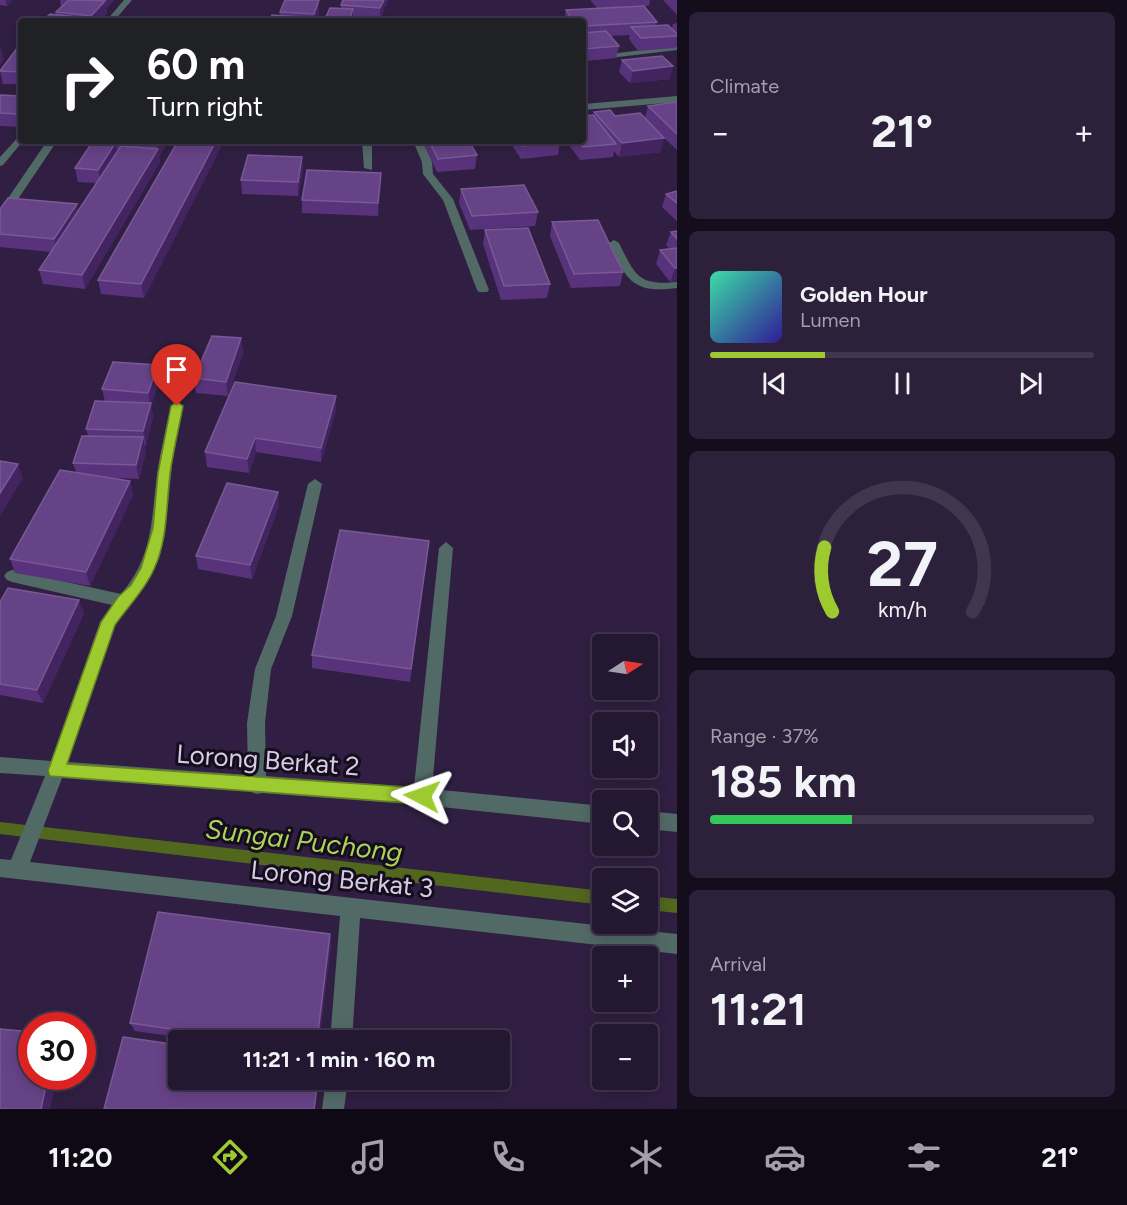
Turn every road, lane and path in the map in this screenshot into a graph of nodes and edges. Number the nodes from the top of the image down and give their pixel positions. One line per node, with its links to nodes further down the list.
1 (128, 0): 2 (street)
2 (113, 18)
3 (677, 48): 4 (street)
4 (586, 58)
5 (677, 99): 6 (street)
6 (586, 107)
7 (18, 142): 11 (street)
8 (50, 144): 13 (street)
9 (367, 144): 12 (street)
10 (419, 144): 16 (street)
11 (0, 163)
12 (369, 168)
13 (0, 218)
14 (614, 243): 15 (street)
15 (677, 285)
16 (483, 290)
17 (177, 406): 21 (street)
18 (315, 484): 24 (street)
19 (446, 548): 25 (street)
20 (12, 576): 21 (street)
21 (123, 601): 23 (street)
22 (0, 765): 23 (street, Lorong Berkat 2)
23 (56, 771): 24 (street, Lorong Berkat 2); 29 (street)
24 (257, 786): 25 (street, Lorong Berkat 2)
25 (422, 796): 26 (street, Lorong Berkat 2)
26 (592, 814)
27 (658, 821): 28 (street)
28 (677, 823)
29 (13, 865): 30 (street, Lorong Berkat 3)
30 (351, 907): 31 (street, Lorong Berkat 3); 32 (street)
31 (677, 944)
32 (342, 1030)
33 (336, 1090): 34 (street)
34 (333, 1109)

